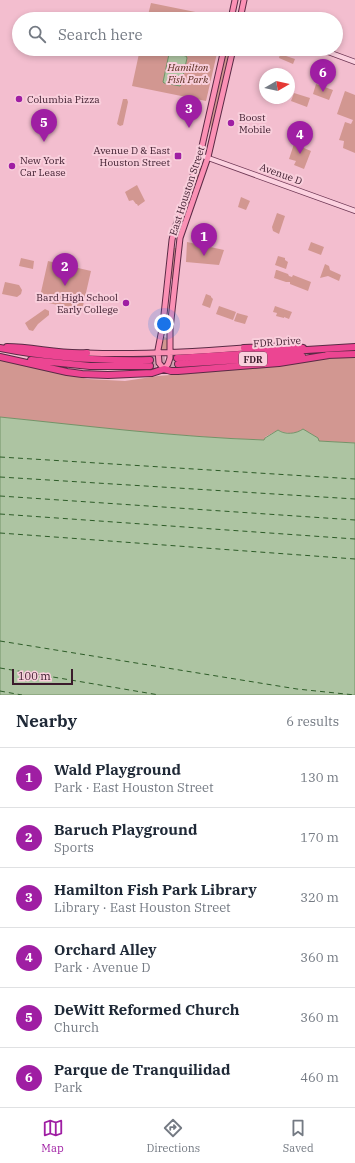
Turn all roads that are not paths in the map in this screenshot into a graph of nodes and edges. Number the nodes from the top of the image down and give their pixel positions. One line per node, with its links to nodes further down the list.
1 (235, 0): 3 (main road)
2 (244, 0): 4 (main road)
3 (232, 12)
4 (241, 12)
5 (222, 56): 9 (main road, East Houston Street)
6 (231, 56): 10 (main road, East Houston Street)
7 (339, 56): 8 (street)
8 (355, 62)
9 (200, 155): 10 (street, Avenue D); 18 (main road, East Houston Street)
10 (208, 157): 11 (street, Avenue D); 17 (main road, East Houston Street)
11 (355, 211)
12 (355, 347): 15 (highway, FDR Drive / FDR)
13 (0, 348): 16 (highway); 21 (highway)
14 (244, 348): 15 (highway); 17 (main road, FDR Drive)
15 (314, 350): 20 (highway, FDR Drive / FDR)
16 (87, 353): 18 (main road, FDR Drive)
17 (170, 353): 18 (main road, FDR Drive); 22 (main road, East Houston Street)
18 (158, 354): 22 (main road, East Houston Street)
19 (355, 354): 20 (highway, FDR Drive / FDR)
20 (329, 355): 22 (highway)
21 (0, 356): 22 (highway)
22 (164, 369)

